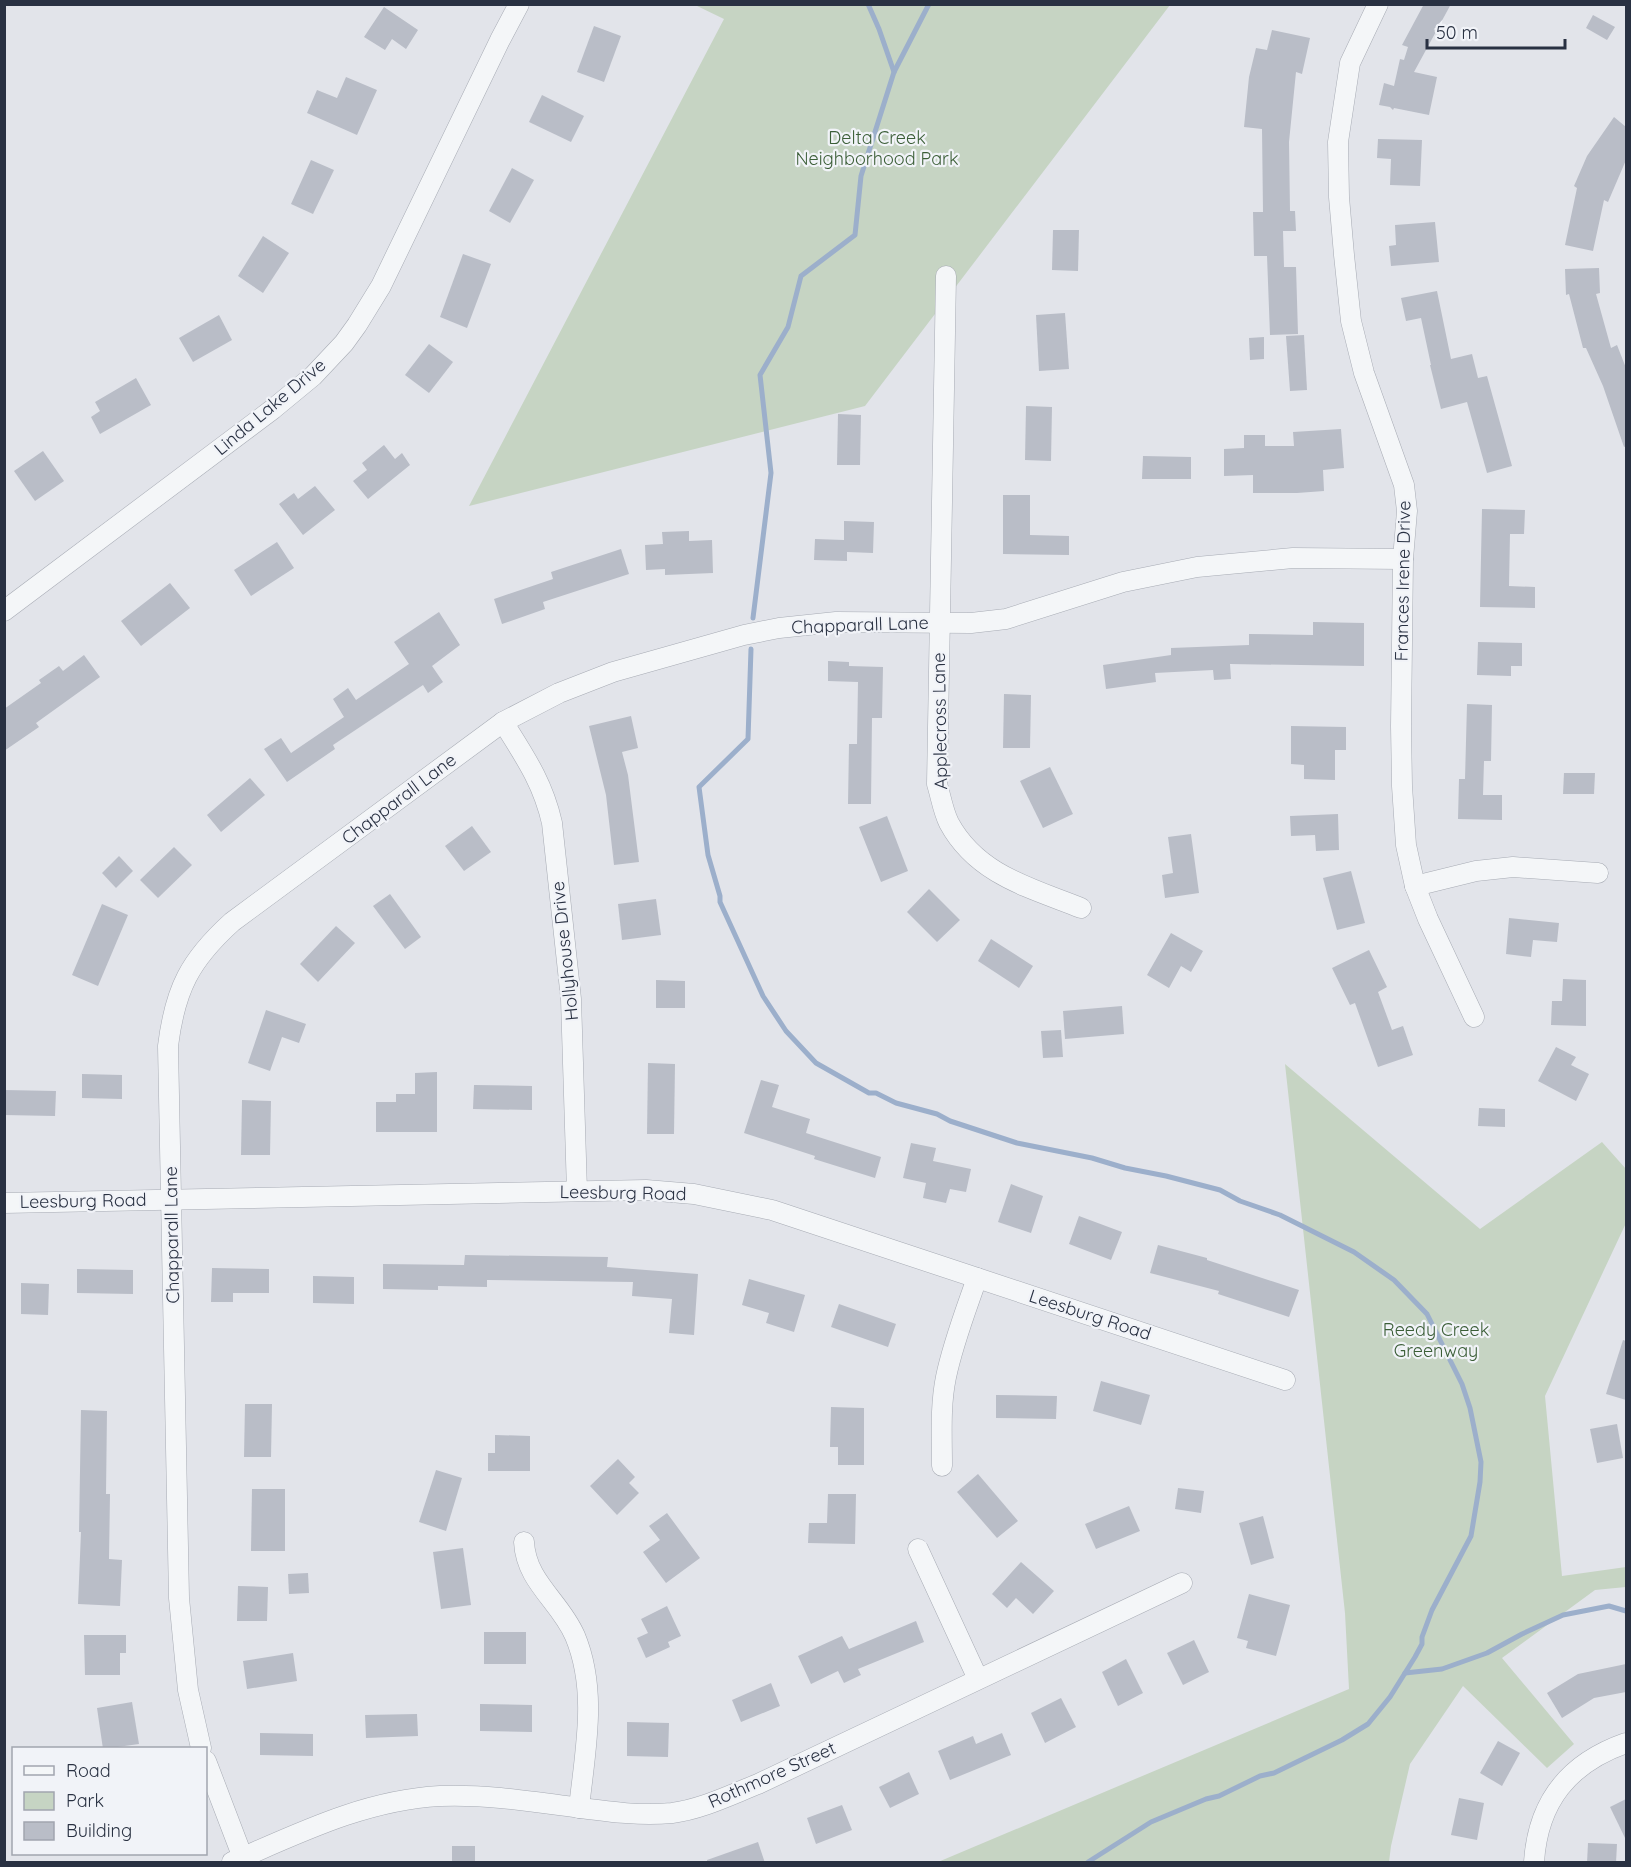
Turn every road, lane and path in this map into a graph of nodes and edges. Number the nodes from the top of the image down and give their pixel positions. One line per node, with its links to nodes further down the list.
1 (519, 4): 5 (street, Linda Lake Drive)
2 (1378, 4): 4 (street, Frances Irene Drive)
3 (946, 276): 6 (street, Applecross Lane)
4 (1403, 559): 6 (street, Chapparall Lane); 9 (street, Frances Irene Drive)
5 (4, 611)
6 (939, 622): 7 (street, Chapparall Lane); 10 (street, Applecross Lane)
7 (503, 722): 12 (street, Hollyhouse Drive); 13 (street, Chapparall Lane)
8 (1598, 873): 9 (street)
9 (1415, 886): 11 (street, Frances Irene Drive)
10 (1082, 908)
11 (1474, 1017)
12 (577, 1191): 13 (street, Leesburg Road); 15 (street, Leesburg Road)
13 (171, 1198): 14 (street, Leesburg Road); 23 (street, Chapparall Lane)
14 (4, 1203)
15 (977, 1278): 16 (street, Leesburg Road); 17 (street)
16 (1285, 1380)
17 (942, 1466)
18 (524, 1542): 25 (street)
19 (918, 1549): 21 (street)
20 (1182, 1582): 21 (street, Rothmore Street)
21 (978, 1679): 25 (street, Rothmore Street)
22 (1626, 1743): 27 (street)
23 (201, 1747)
24 (207, 1764): 26 (street)
25 (579, 1808): 26 (street, Rothmore Street)
26 (237, 1860)
27 (1534, 1863)

